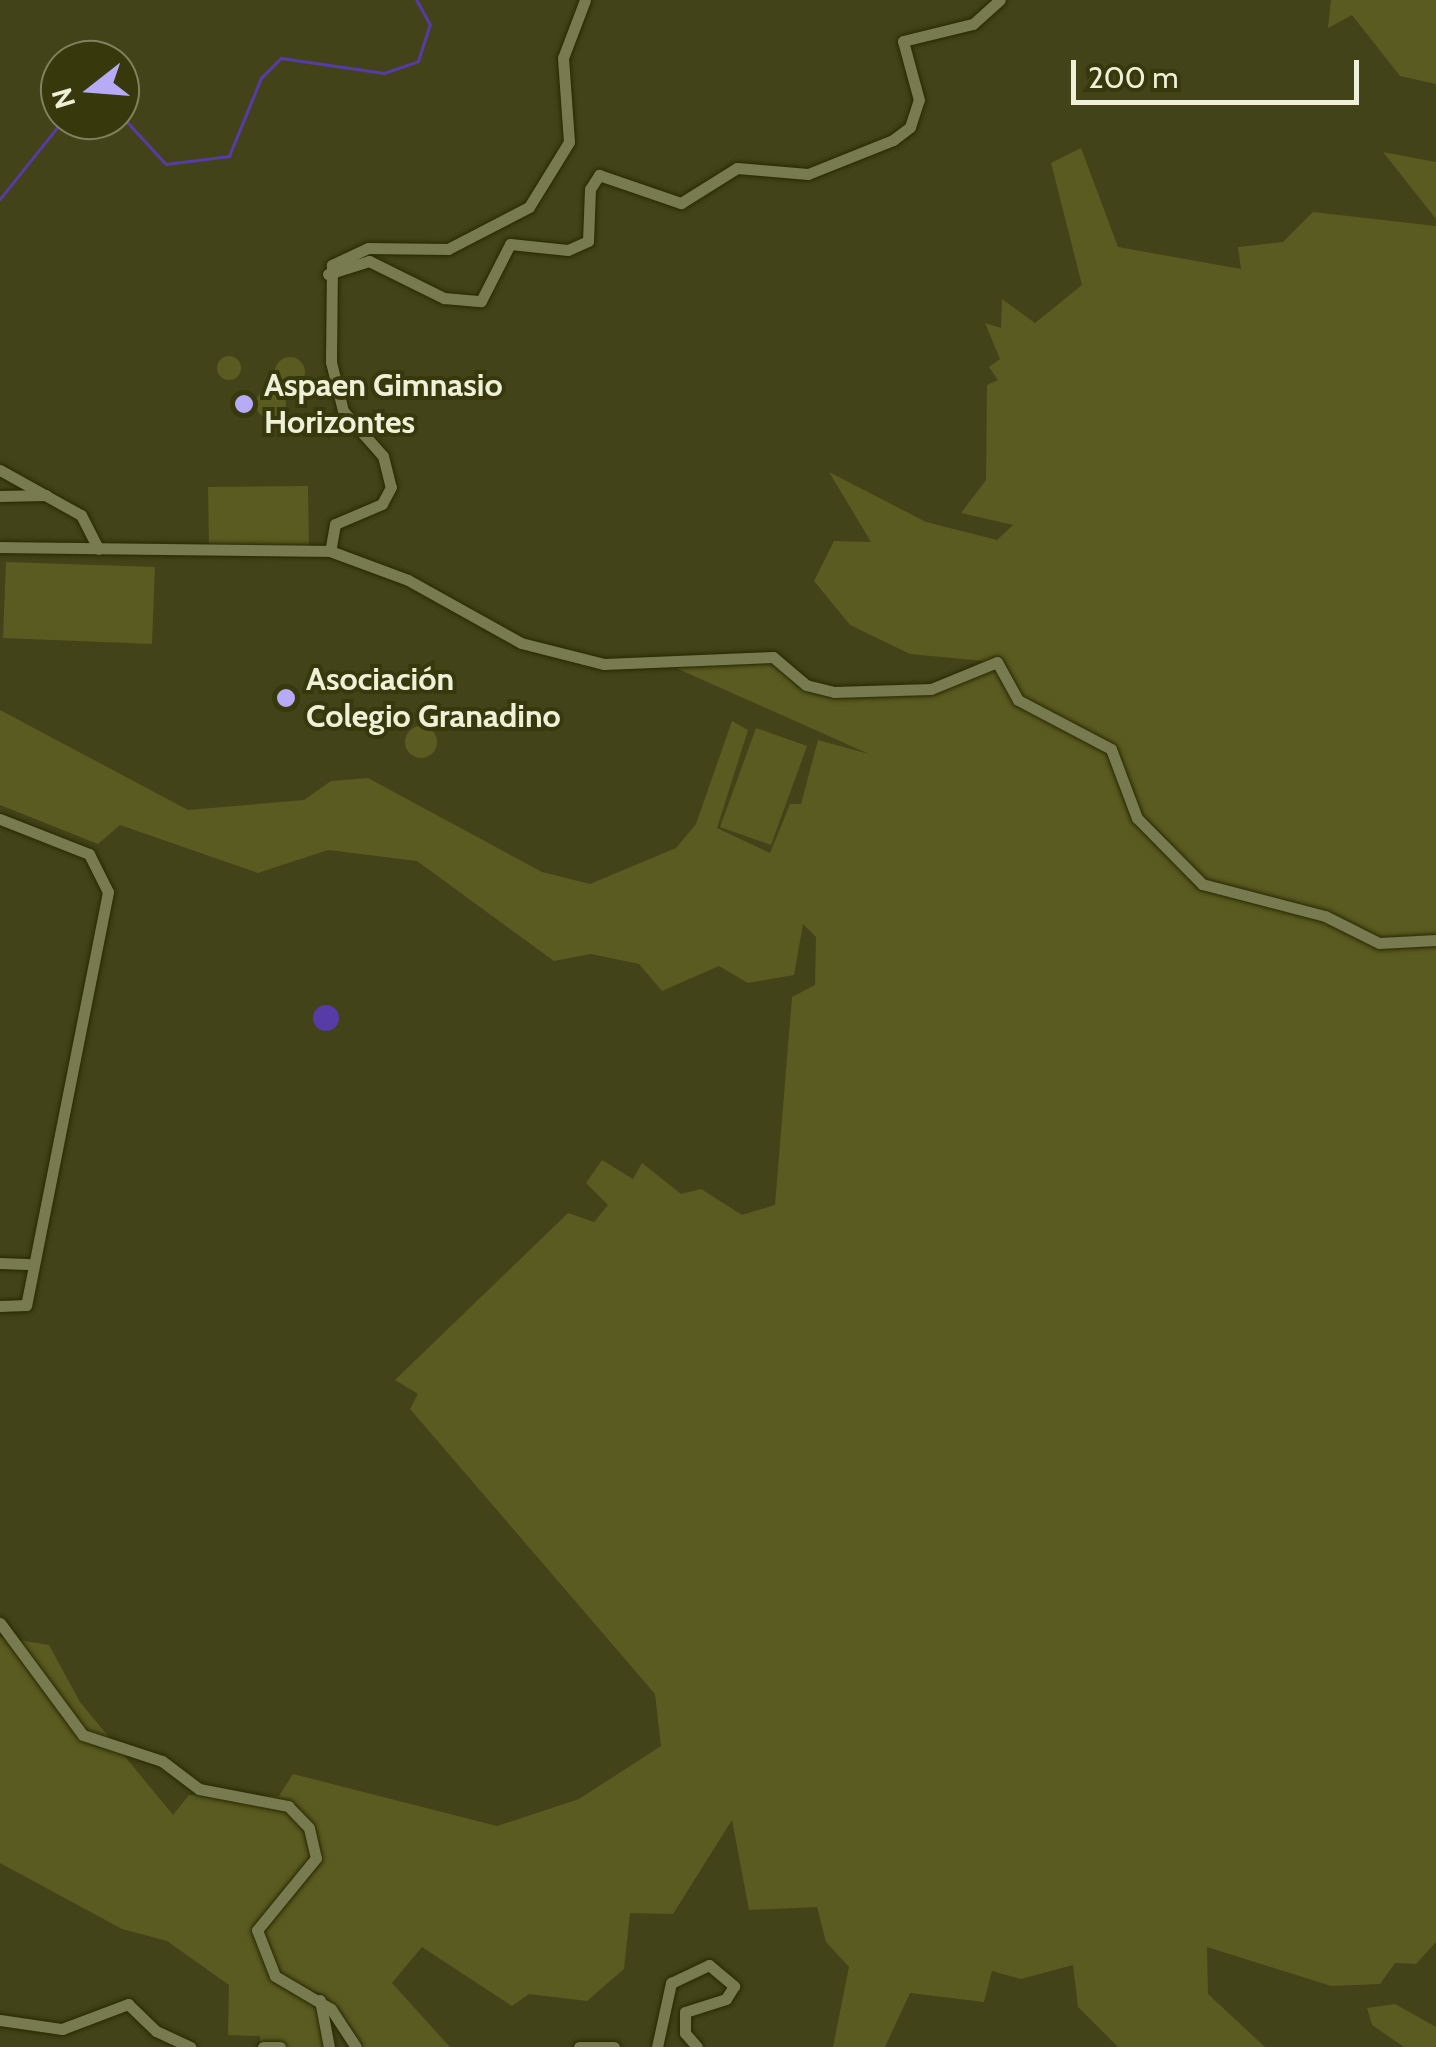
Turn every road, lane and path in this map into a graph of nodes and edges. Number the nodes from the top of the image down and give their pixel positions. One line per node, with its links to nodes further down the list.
1 (585, 0): 3 (street)
2 (1000, 0): 3 (street)
3 (328, 274): 9 (street)
4 (0, 470): 6 (street)
5 (0, 496): 6 (street)
6 (46, 496): 8 (street)
7 (0, 547): 8 (street)
8 (98, 550): 9 (street)
9 (330, 551): 11 (street)
10 (0, 819): 13 (street)
11 (1436, 940)
12 (0, 1263): 13 (street)
13 (33, 1264): 14 (street)
14 (0, 1306)
15 (0, 1623): 16 (street)
16 (320, 2000): 21 (street); 22 (street)
17 (0, 2020): 18 (street)
18 (192, 2047)
19 (263, 2047): 20 (street)
20 (280, 2047)
21 (329, 2047)
22 (356, 2047)
23 (578, 2047): 24 (street)
24 (614, 2047)
25 (657, 2047): 26 (street)
26 (697, 2047)

